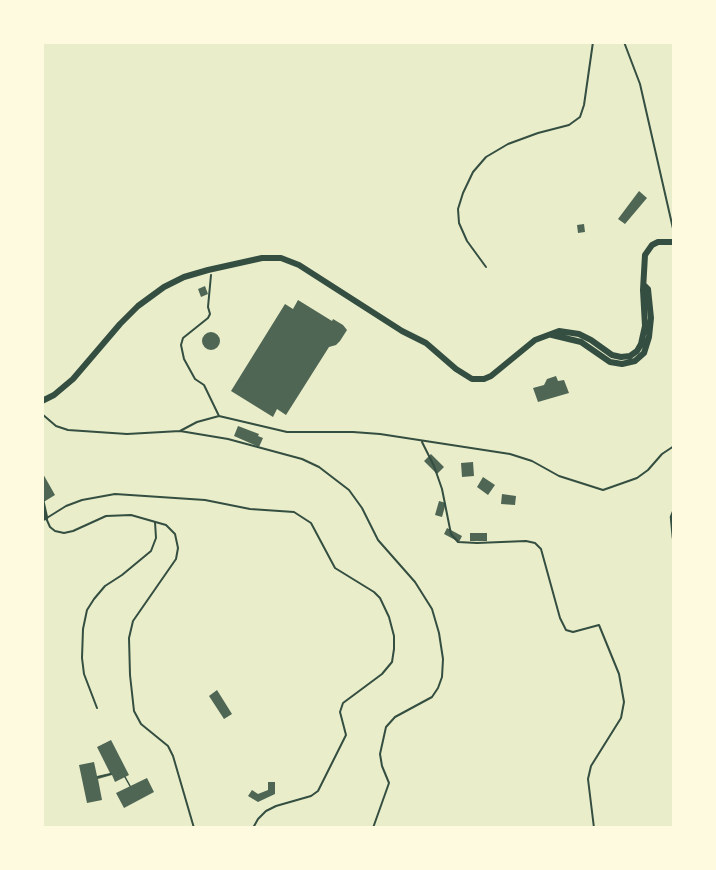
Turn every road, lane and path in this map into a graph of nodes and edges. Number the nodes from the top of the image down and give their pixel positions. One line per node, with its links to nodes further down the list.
1 (593, 42): 5 (lane)
2 (624, 42): 3 (lane)
3 (674, 233)
4 (674, 242): 7 (main road)
5 (486, 267)
6 (211, 275): 9 (lane)
7 (42, 401)
8 (42, 414): 10 (lane)
9 (219, 417): 10 (lane); 11 (lane)
10 (180, 431): 25 (lane)
11 (422, 442): 12 (lane); 26 (lane)
12 (674, 446)
13 (42, 500): 15 (street)
14 (674, 512): 17 (street)
15 (44, 520): 16 (lane); 24 (lane)
16 (155, 522): 18 (lane); 23 (lane)
17 (674, 538)
18 (97, 708)
19 (111, 774): 20 (path)
20 (98, 777)
21 (125, 777): 22 (path)
22 (130, 786)
23 (194, 828)
24 (253, 828)
25 (373, 828)
26 (594, 828)

